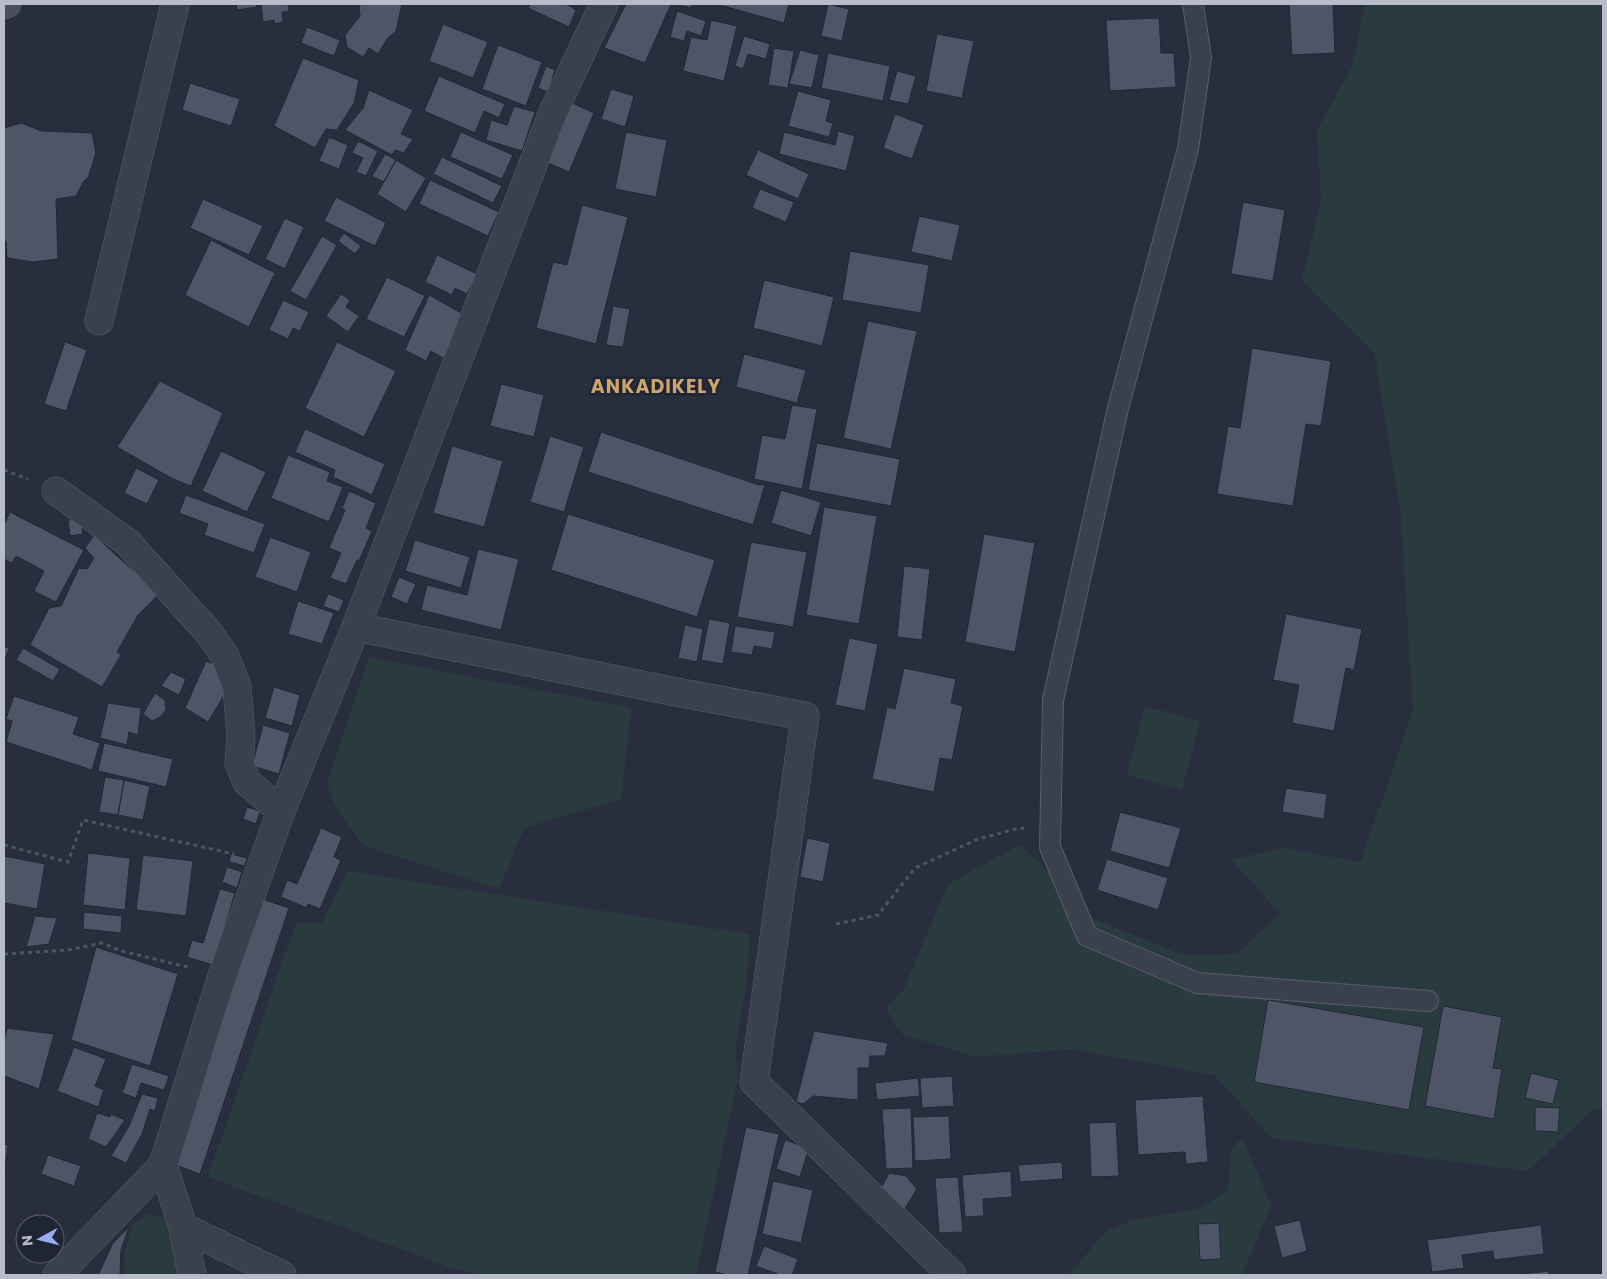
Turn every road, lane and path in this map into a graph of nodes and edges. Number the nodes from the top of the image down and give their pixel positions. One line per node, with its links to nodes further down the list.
1 (7, 4): 5 (main road)
2 (175, 4): 6 (street)
3 (604, 4): 8 (street)
4 (1193, 4): 10 (lane)
5 (4, 5)
6 (99, 321)
7 (56, 491): 9 (street)
8 (356, 627): 9 (street); 22 (street)
9 (281, 811): 12 (street)
10 (1051, 828): 13 (path); 16 (lane)
11 (4, 845): 12 (path)
12 (264, 861): 15 (street)
13 (836, 924)
14 (4, 954): 15 (path)
15 (220, 982): 17 (street)
16 (1428, 1001)
17 (163, 1164): 18 (street); 19 (street)
18 (183, 1227): 20 (street); 21 (street)
19 (57, 1275)
20 (192, 1275)
21 (282, 1275)
22 (952, 1275)

